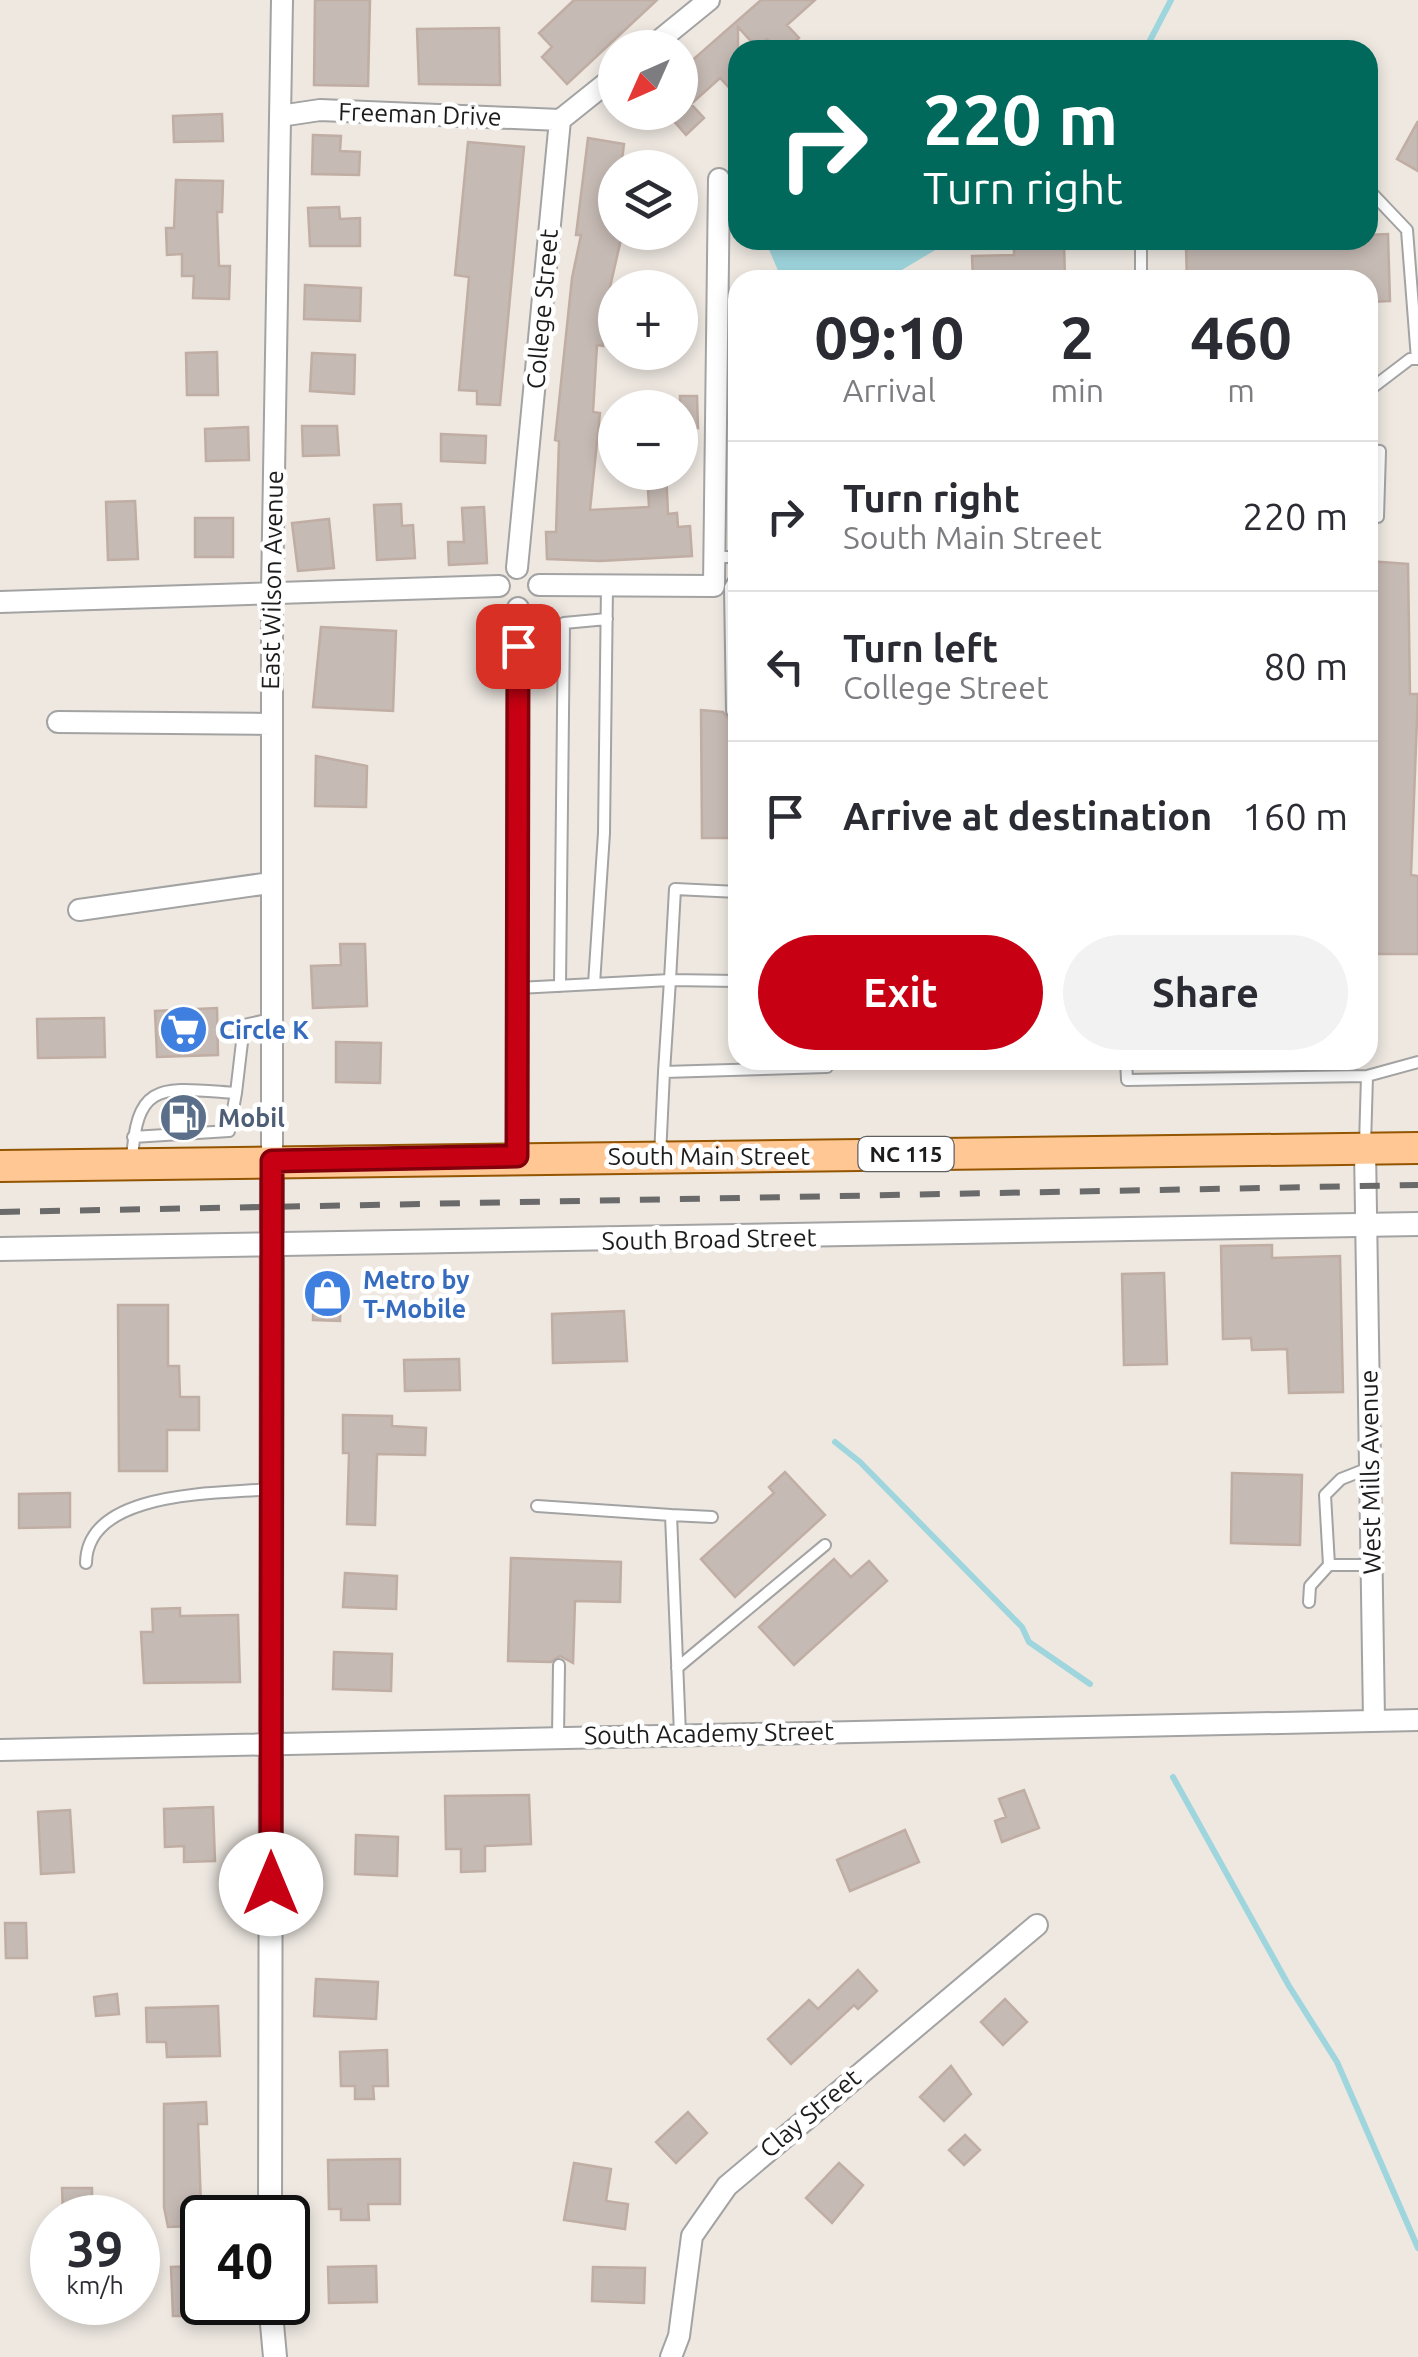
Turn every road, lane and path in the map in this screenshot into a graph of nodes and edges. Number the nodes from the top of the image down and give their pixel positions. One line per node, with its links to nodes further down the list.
1 (282, 0): 5 (street, East Wilson Avenue)
2 (708, 0): 3 (street)
3 (672, 30)
4 (598, 90): 6 (street)
5 (280, 116): 6 (street, Freeman Drive); 21 (street, East Wilson Avenue)
6 (560, 120): 15 (street, College Street)
7 (719, 179): 14 (street)
8 (1378, 199): 9 (lane)
9 (1418, 359): 10 (lane)
10 (1378, 383)
11 (1378, 451): 12 (lane)
12 (1378, 517)
13 (728, 556): 14 (lane)
14 (715, 557): 20 (street)
15 (517, 568): 18 (street); 19 (street)
16 (728, 582): 20 (lane)
17 (606, 584): 18 (street); 20 (street); 24 (lane)
18 (539, 585): 23 (street)
19 (499, 586): 21 (street); 23 (street)
20 (722, 586): 25 (lane)
21 (272, 592): 22 (street); 27 (street, East Wilson Avenue)
22 (0, 602)
23 (518, 608): 35 (street)
24 (606, 619): 33 (lane); 34 (lane)
25 (728, 661)
26 (58, 722): 27 (street)
27 (270, 724): 28 (street, East Wilson Avenue)
28 (270, 883): 30 (street); 36 (street, East Wilson Avenue)
29 (728, 892): 31 (lane)
30 (79, 910)
31 (670, 980): 32 (lane); 33 (lane); 40 (lane)
32 (728, 981)
33 (594, 984): 34 (lane)
34 (560, 986): 35 (lane)
35 (516, 988): 48 (street)
36 (270, 1019): 43 (lane); 50 (street, East Wilson Avenue)
37 (1418, 1062): 41 (lane)
38 (729, 1070): 40 (lane)
39 (1126, 1070): 41 (lane)
40 (664, 1072): 49 (lane)
41 (1367, 1076): 46 (lane)
42 (180, 1093): 43 (lane); 44 (lane); 47 (lane)
43 (236, 1093): 47 (lane)
44 (180, 1106)
45 (1418, 1148): 46 (main road, South Main Street / NC 115)
46 (1365, 1149): 49 (main road, South Main Street / NC 115); 52 (street, West Mills Avenue)
47 (133, 1150): 50 (main road, South Main Street / NC 115); 51 (main road, South Main Street / NC 115)
48 (517, 1156): 49 (main road, South Main Street / NC 115); 50 (main road, South Main Street / NC 115)
49 (660, 1156)
50 (272, 1161): 54 (street)
51 (0, 1166)
52 (1367, 1224): 53 (street, South Broad Street); 54 (street, South Broad Street); 56 (street, West Mills Avenue)
53 (1418, 1224)
54 (271, 1245): 55 (street, South Broad Street); 57 (street)
55 (0, 1249)
56 (1370, 1468): 63 (street, West Mills Avenue); 64 (lane)
57 (271, 1489): 62 (lane); 72 (street)
58 (537, 1506): 59 (lane)
59 (672, 1515): 60 (lane); 67 (lane)
60 (712, 1516)
61 (826, 1545): 67 (lane)
62 (86, 1563)
63 (1372, 1564): 64 (lane); 68 (street, West Mills Avenue)
64 (1329, 1565): 65 (lane)
65 (1309, 1602)
66 (560, 1665): 71 (lane)
67 (678, 1668): 70 (lane)
68 (1374, 1720): 69 (street, South Academy Street); 70 (street, South Academy Street)
69 (1418, 1720)
70 (680, 1734): 71 (street, South Academy Street)
71 (558, 1737): 72 (street, South Academy Street)
72 (271, 1744): 73 (street, South Academy Street); 75 (street)
73 (0, 1750)
74 (1037, 1925): 78 (street, Clay Street)
75 (270, 2195)
76 (273, 2325): 77 (street)
77 (276, 2357)
78 (672, 2357)

